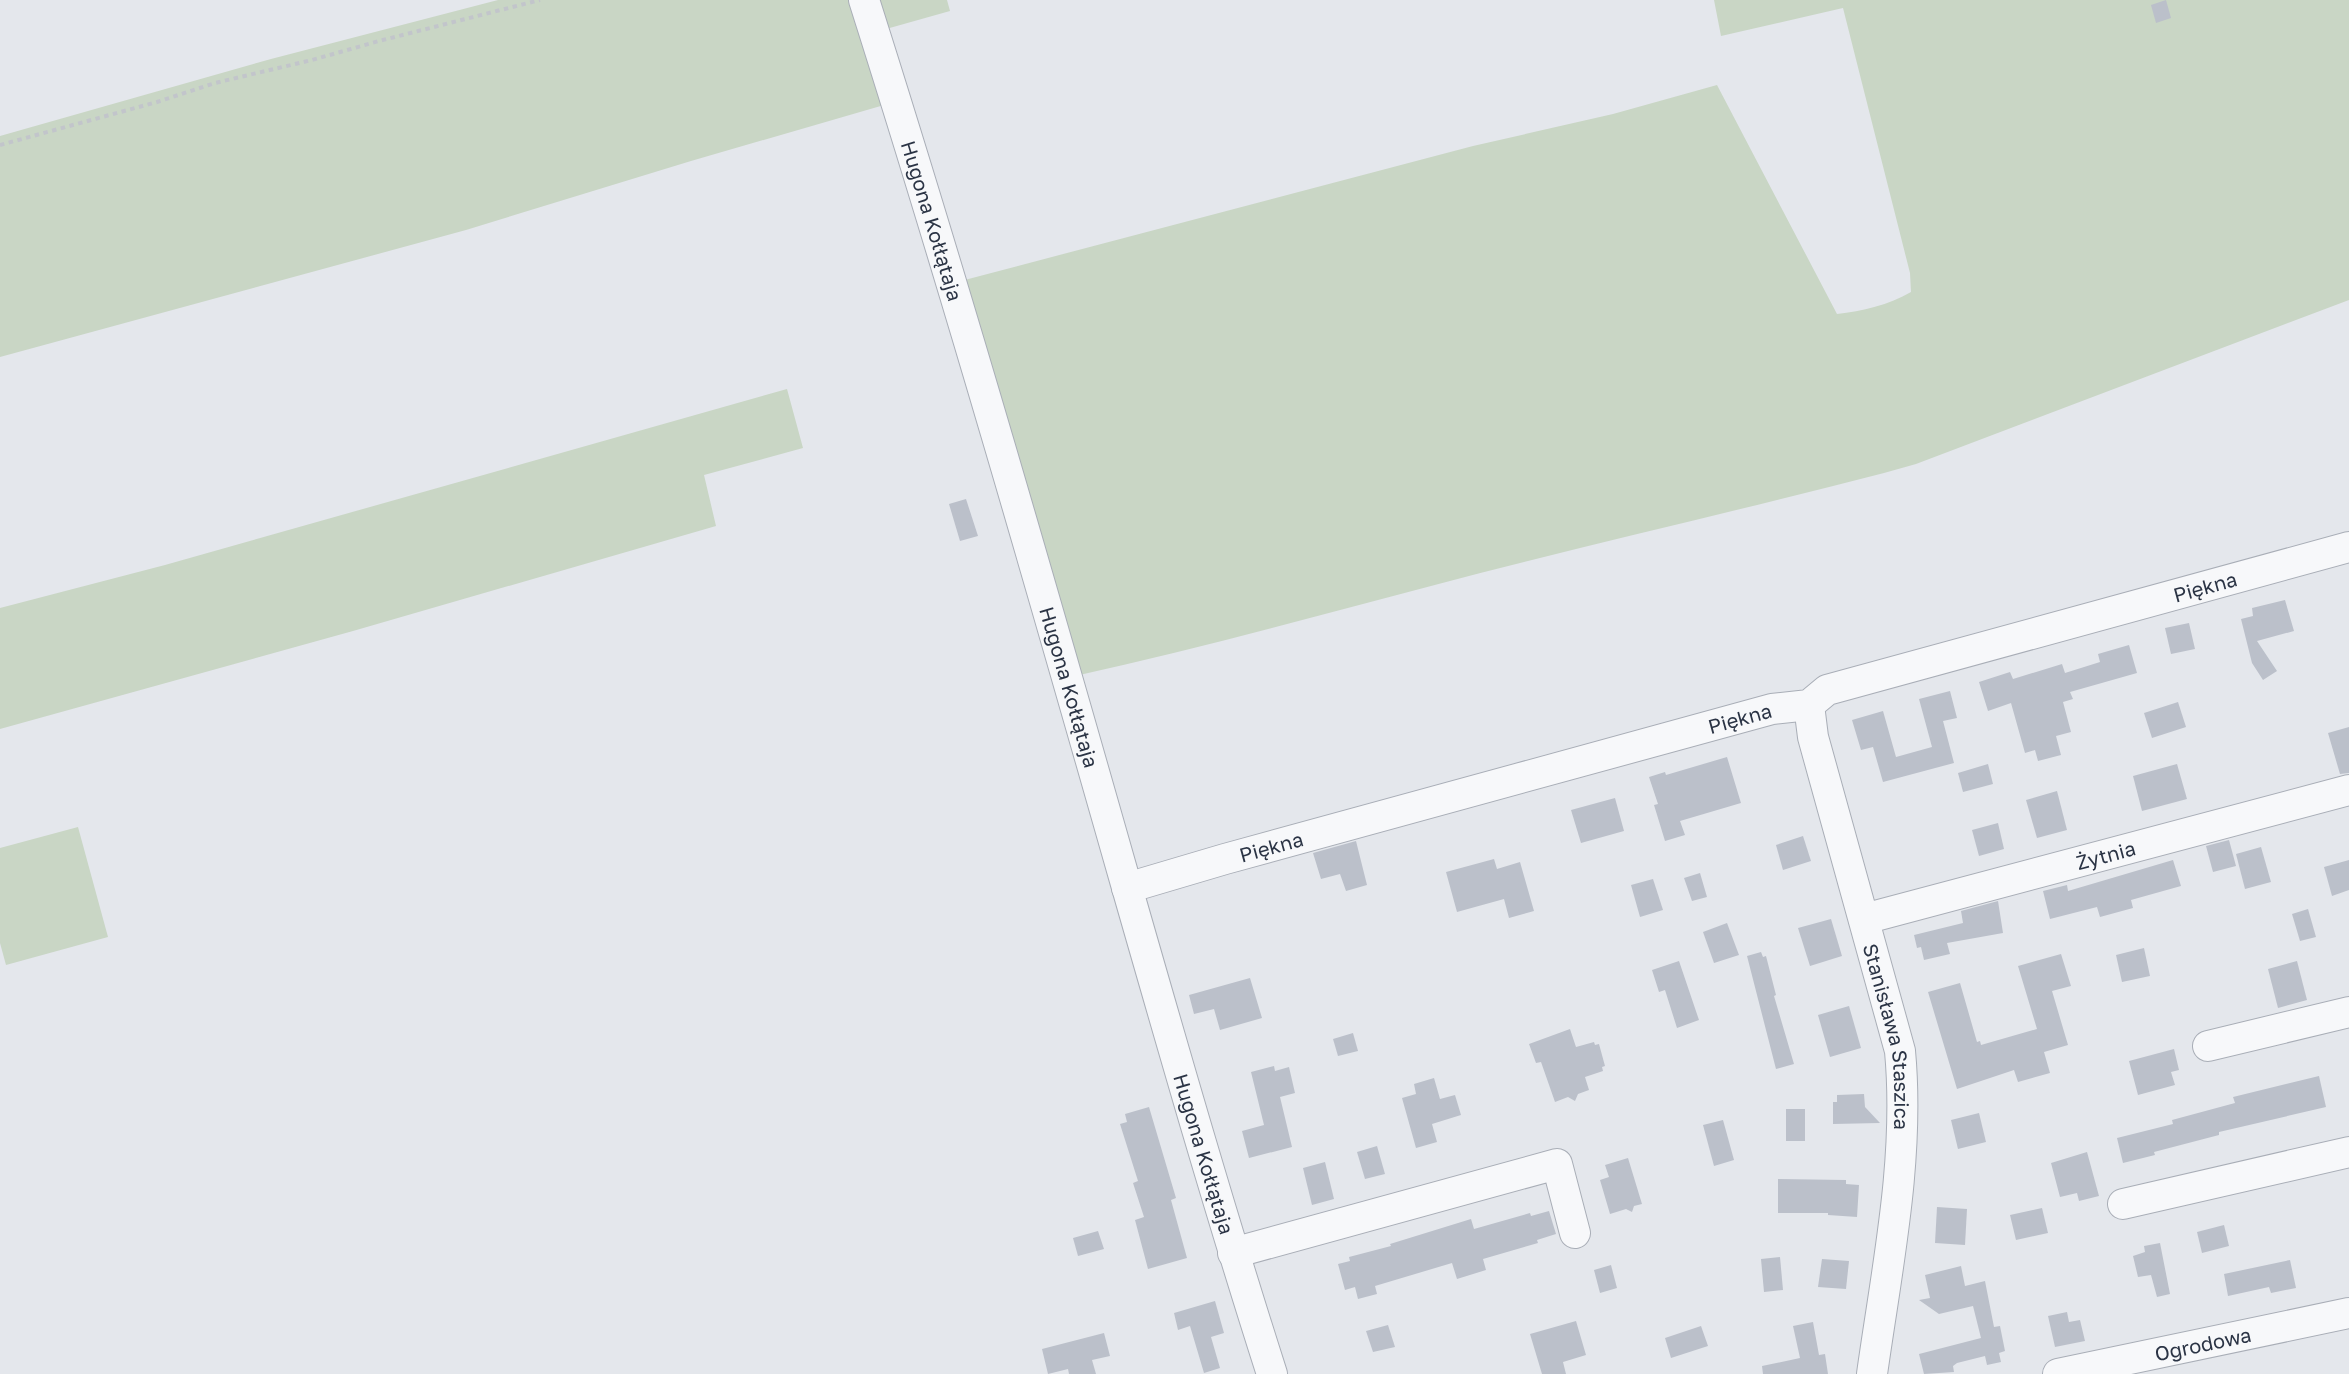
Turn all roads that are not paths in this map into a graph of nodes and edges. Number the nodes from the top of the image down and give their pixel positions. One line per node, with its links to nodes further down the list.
1 (864, 0): 5 (street, Hugona Kołłątaja)
2 (2349, 547): 3 (street, Piękna)
3 (1809, 705): 5 (street, Piękna); 6 (street, Stanisława Staszica)
4 (2349, 790): 6 (street, Żytnia)
5 (1127, 888): 12 (street, Hugona Kołłątaja)
6 (1864, 920): 15 (street, Stanisława Staszica)
7 (2349, 1012): 8 (street)
8 (2208, 1046)
9 (2349, 1152): 10 (street)
10 (2123, 1204)
11 (1575, 1233): 12 (street)
12 (1233, 1252): 14 (street, Hugona Kołłątaja)
13 (2349, 1313): 16 (street, Ogrodowa)
14 (1272, 1374)
15 (1872, 1374)
16 (2058, 1374)

